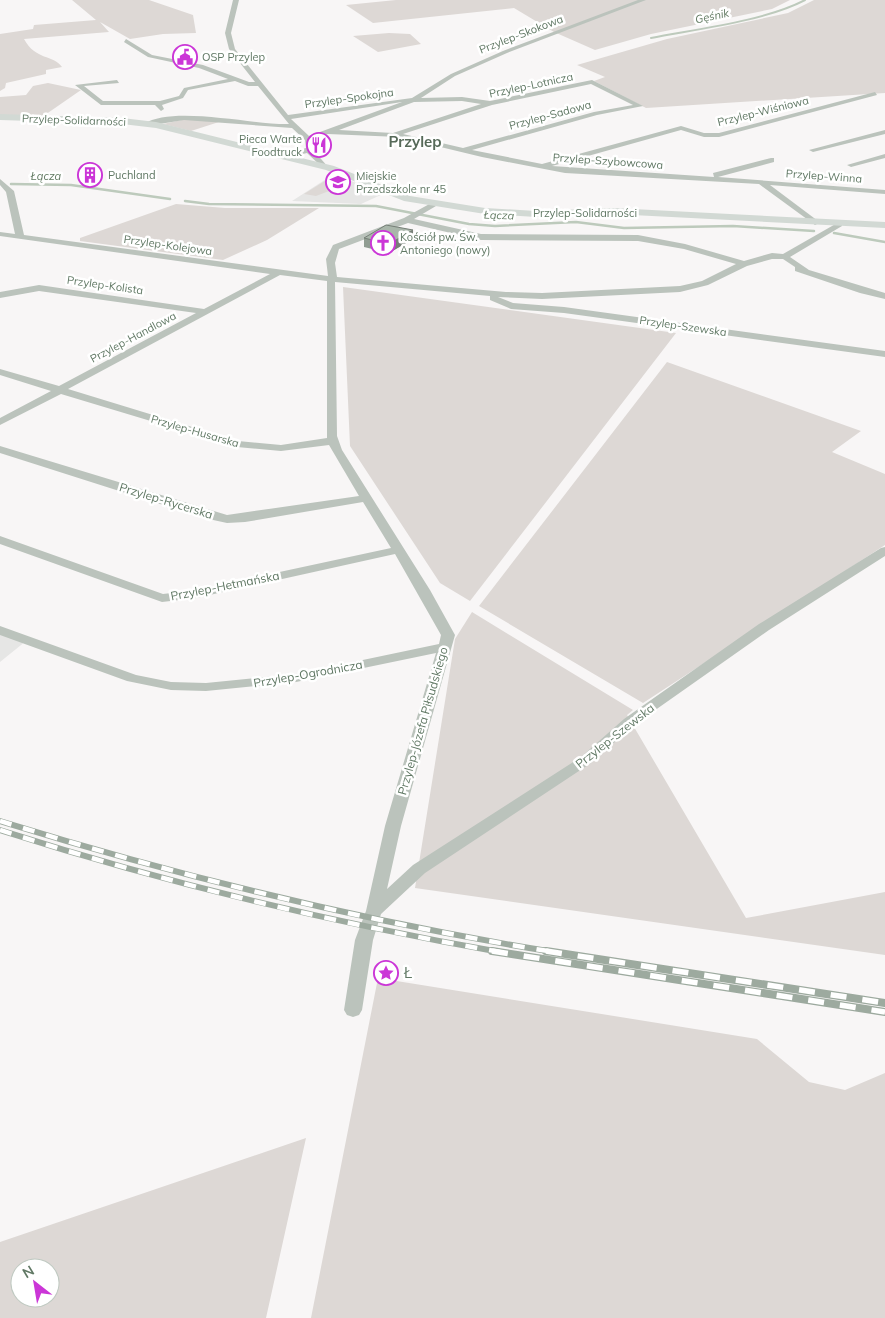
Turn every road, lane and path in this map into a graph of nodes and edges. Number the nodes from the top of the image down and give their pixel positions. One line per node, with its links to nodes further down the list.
1 (236, 0): 6 (street)
2 (643, 0): 8 (street, Przylep-Skokowa)
3 (126, 41): 4 (street)
4 (236, 79): 6 (street); 9 (street, Przylep-Solidarności)
5 (117, 82): 9 (street, Przylep-Solidarności)
6 (260, 84): 15 (street)
7 (875, 94): 31 (street, Przylep-Wiśniowa)
8 (413, 100): 10 (street, Przylep-Skokowa); 11 (street, Przylep-Spokojna); 13 (street, Przylep-Skokowa)
9 (160, 103): 16 (street)
10 (490, 103): 12 (street, Przylep-Lotnicza); 21 (street, Przylep-Lotnicza)
11 (377, 104): 13 (street); 15 (street, Przylep-Spokojna)
12 (640, 106): 24 (street, Przylep-Sadowa)
13 (392, 109): 19 (street, Przylep-Skokowa)
14 (0, 117): 17 (main road, Przylep-Solidarności)
15 (288, 117): 18 (street)
16 (171, 118): 17 (street, Przylep-Solidarności); 18 (street, Przylep-Solidarności)
17 (147, 124): 27 (main road, Przylep-Solidarności)
18 (294, 126): 22 (street)
19 (328, 132): 21 (street, Przylep-Szybowcowa); 22 (street, Przylep-Skokowa)
20 (885, 132): 25 (street)
21 (396, 135): 24 (street, Przylep-Szybowcowa)
22 (304, 137): 23 (street)
23 (309, 150): 27 (street); 30 (street)
24 (465, 150): 31 (street, Przylep-Szybowcowa)
25 (812, 150)
26 (885, 156): 29 (street)
27 (284, 157): 30 (main road, Przylep-Solidarności)
28 (771, 160): 32 (street)
29 (851, 165)
30 (324, 167): 38 (main road, Przylep-Solidarności)
31 (542, 167): 32 (street, Przylep-Szybowcowa)
32 (701, 179): 34 (street, Przylep-Szybowcowa)
33 (0, 181): 36 (street)
34 (761, 182): 35 (street, Przylep-Winna); 40 (street)
35 (885, 192)
36 (13, 202): 37 (street); 44 (street)
37 (0, 203)
38 (429, 207): 39 (street, Przylep-Józefa Piłsudskiego); 40 (main road, Przylep-Solidarności)
39 (407, 220): 46 (street); 48 (street, Przylep-Józefa Piłsudskiego)
40 (816, 223): 41 (main road, Przylep-Solidarności)
41 (840, 224): 42 (main road, Przylep-Solidarności); 45 (street)
42 (885, 225)
43 (0, 234): 44 (street, Przylep-Kolejowa)
44 (20, 236): 47 (street, Przylep-Kolejowa)
45 (779, 258): 46 (street); 51 (street)
46 (748, 262): 49 (street, Przylep-Szewska)
47 (278, 273): 48 (street, Przylep-Kolejowa); 52 (street, Przylep-Handlowa)
48 (333, 280): 49 (street, Przylep-Szewska); 57 (street, Przylep-Józefa Piłsudskiego)
49 (483, 293): 53 (street, Przylep-Szewska)
50 (0, 295): 52 (street, Przylep-Kolista)
51 (885, 296)
52 (206, 312): 55 (street, Przylep-Handlowa)
53 (885, 354)
54 (0, 372): 55 (street)
55 (60, 390): 56 (street, Przylep-Handlowa); 57 (street, Przylep-Husarska)
56 (0, 422)
57 (334, 442): 59 (street, Przylep-Józefa Piłsudskiego)
58 (0, 449): 59 (street, Przylep-Rycerska)
59 (365, 498): 61 (street, Przylep-Józefa Piłsudskiego)
60 (0, 540): 61 (street, Przylep-Hetmańska)
61 (397, 550): 64 (street, Przylep-Józefa Piłsudskiego)
62 (885, 551): 65 (street, Przylep-Szewska)
63 (0, 630): 64 (street, Przylep-Ogrodnicza)
64 (443, 647): 65 (street, Przylep-Józefa Piłsudskiego)
65 (374, 911): 66 (street, Przylep-Józefa Piłsudskiego)
66 (353, 1010)

